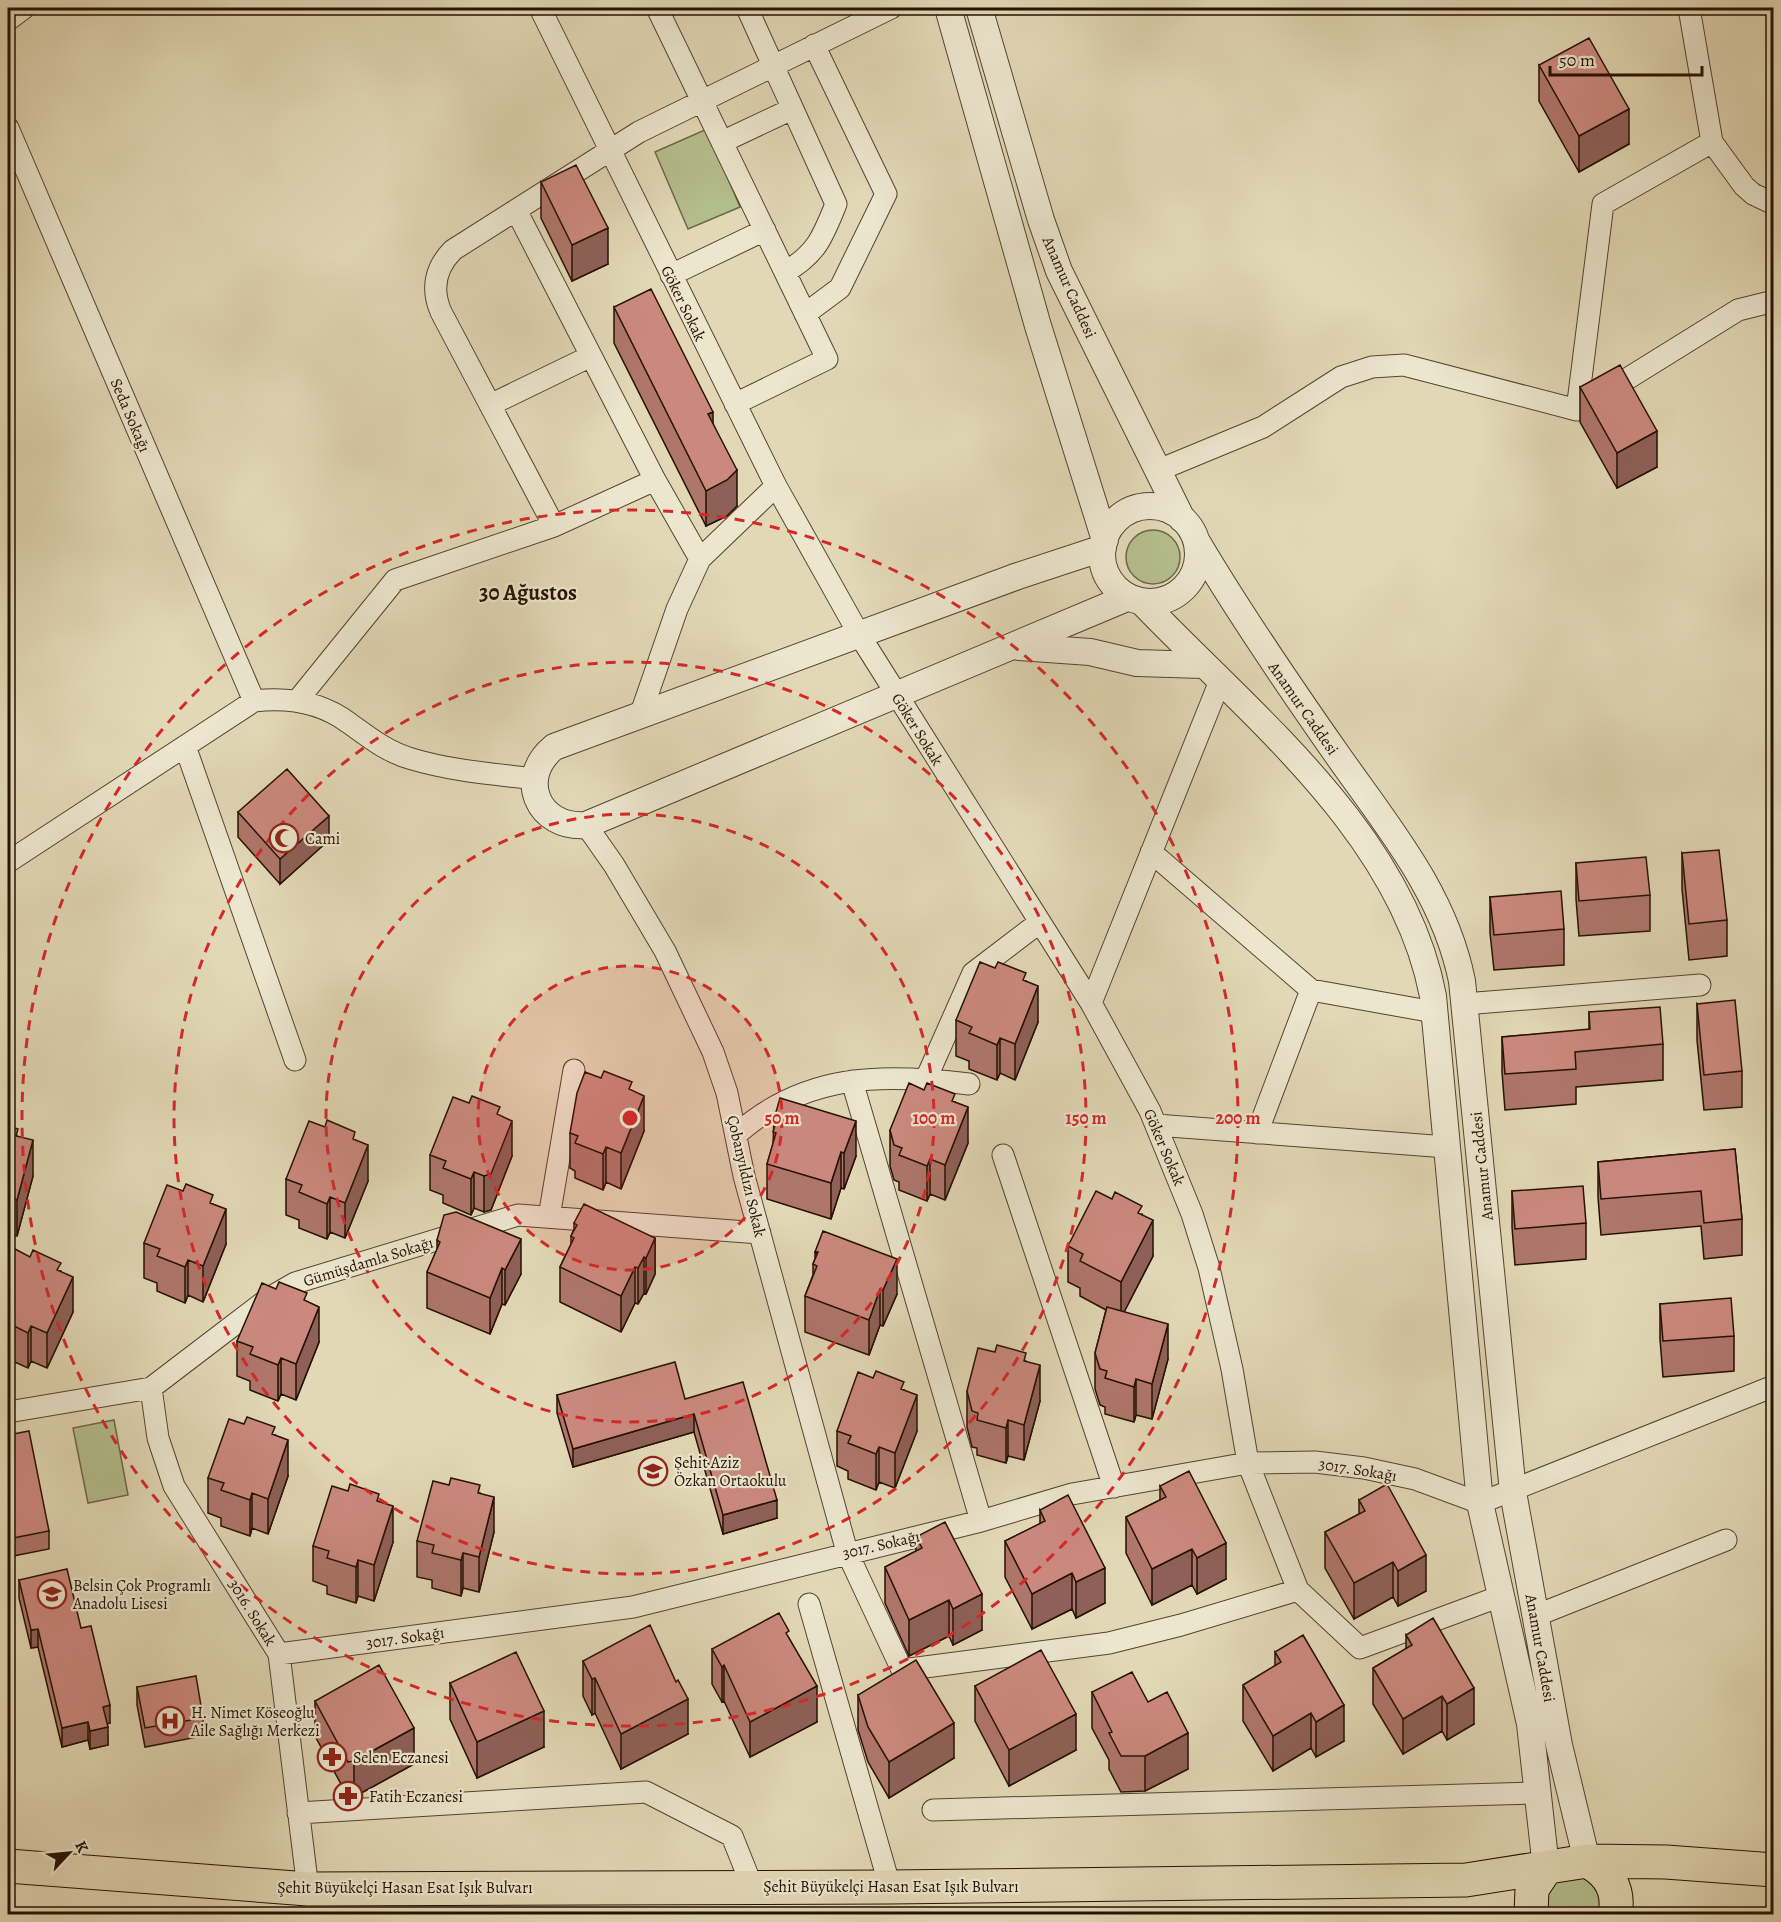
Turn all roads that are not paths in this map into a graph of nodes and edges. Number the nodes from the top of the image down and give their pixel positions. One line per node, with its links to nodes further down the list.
1 (24, 8): 9 (street)
2 (540, 8): 17 (street, Göker Sokak)
3 (657, 8): 12 (street)
4 (747, 8): 11 (street)
5 (891, 8): 10 (street)
6 (948, 8): 34 (street, Anamur Caddesi)
7 (979, 8): 29 (street, Anamur Caddesi)
8 (1689, 8): 16 (street)
9 (8, 20)
10 (814, 45): 11 (street); 24 (street)
11 (772, 66): 12 (street); 13 (street)
12 (702, 100): 15 (street); 17 (street)
13 (792, 109): 15 (street); 21 (street)
14 (8, 128): 41 (street, Seda Sokağı)
15 (722, 142): 20 (street)
16 (1712, 142): 18 (street); 28 (street)
17 (608, 150): 19 (street); 22 (street, Göker Sokak)
18 (1773, 204)
19 (516, 210): 25 (street); 27 (street)
20 (765, 230): 21 (street); 22 (street)
21 (785, 272): 24 (street)
22 (670, 275): 26 (street, Göker Sokak)
23 (1773, 301): 28 (street)
24 (805, 314): 26 (street)
25 (591, 356): 27 (street); 30 (street)
26 (735, 404): 31 (street, Göker Sokak)
27 (490, 405): 32 (street)
28 (1577, 410): 29 (street)
29 (1159, 470): 33 (street, Anamur Caddesi)
30 (655, 480): 32 (street); 35 (street)
31 (776, 486): 35 (street); 37 (street, Göker Sokak)
32 (554, 526): 42 (street)
33 (1189, 529): 34 (street); 36 (street); 53 (street, Anamur Caddesi)
34 (1104, 544): 36 (street); 37 (street)
35 (700, 560): 43 (street)
36 (1135, 599): 38 (street); 39 (street, Anamur Caddesi)
37 (860, 636): 40 (street, Göker Sokak); 43 (street)
38 (1009, 647): 39 (street); 40 (street)
39 (1211, 673): 47 (street); 54 (street, Anamur Caddesi)
40 (896, 695): 46 (street); 49 (street, Göker Sokak)
41 (254, 701): 42 (street); 44 (street)
42 (297, 701): 45 (street)
43 (640, 716): 45 (street)
44 (185, 746): 48 (street); 55 (street)
45 (535, 779): 46 (street)
46 (586, 825): 62 (street, Çobanyıldızı Sokak)
47 (1150, 852): 51 (street); 52 (street)
48 (8, 862)
49 (1040, 922): 52 (street, Göker Sokak); 57 (street)
50 (1700, 986): 53 (street)
51 (1311, 990): 54 (street); 61 (street)
52 (1091, 1003): 60 (street, Göker Sokak)
53 (1464, 1004): 72 (street, Anamur Caddesi)
54 (1434, 1012): 63 (street, Anamur Caddesi)
55 (295, 1060)
56 (574, 1070): 65 (street)
57 (926, 1079): 58 (street); 59 (street)
58 (852, 1081): 62 (street); 74 (street)
59 (969, 1084)
60 (1156, 1125): 61 (street); 70 (street, Göker Sokak)
61 (1257, 1133): 63 (street)
62 (737, 1134): 66 (street, Çobanyıldızı Sokak)
63 (1447, 1147): 73 (street, Anamur Caddesi)
64 (1003, 1155): 71 (street)
65 (549, 1217): 66 (street, Gümüşdamla Sokağı); 68 (street, Gümüşdamla Sokağı)
66 (760, 1233): 76 (street, Çobanyıldızı Sokak)
67 (1773, 1386): 72 (street)
68 (151, 1388): 69 (street, Gümüşdamla Sokağı); 81 (street, 3016. Sokak)
69 (8, 1412)
70 (1248, 1463): 71 (street, 3017. Sokağı); 73 (street, 3017. Sokağı); 77 (street, Göker Sokak)
71 (1114, 1487): 74 (street, 3017. Sokağı)
72 (1513, 1492): 73 (street); 80 (street, Anamur Caddesi)
73 (1480, 1503): 78 (street, Anamur Caddesi)
74 (981, 1521): 76 (street, 3017. Sokağı)
75 (1726, 1540): 80 (street)
76 (847, 1552): 77 (street, Çobanyıldızı Sokak); 81 (street, 3017. Sokağı)
77 (1298, 1590): 78 (street)
78 (1501, 1596): 82 (street, Anamur Caddesi)
79 (809, 1604): 90 (street)
80 (1535, 1616): 85 (street, Anamur Caddesi)
81 (279, 1654): 84 (street, 3016. Sokak)
82 (1537, 1793): 83 (street); 87 (street, Anamur Caddesi)
83 (933, 1810)
84 (298, 1813): 89 (street); 91 (street, 3016. Sokak)
85 (1587, 1861): 87 (main road, Şehit Büyükelçi Hasan Esat Işık Bulvarı); 88 (main road, Şehit Büyükelçi Hasan Esat Işık Bulvarı); 93 (main road)
86 (8, 1866): 91 (main road, Şehit Büyükelçi Hasan Esat Işık Bulvarı)
87 (1546, 1868): 90 (main road, Şehit Büyükelçi Hasan Esat Işık Bulvarı); 92 (main road)
88 (1773, 1870)
89 (752, 1886): 90 (main road, Şehit Büyükelçi Hasan Esat Işık Bulvarı); 91 (main road, Şehit Büyükelçi Hasan Esat Işık Bulvarı)
90 (890, 1887)
91 (308, 1889)
92 (1531, 1914)
93 (1615, 1914)

